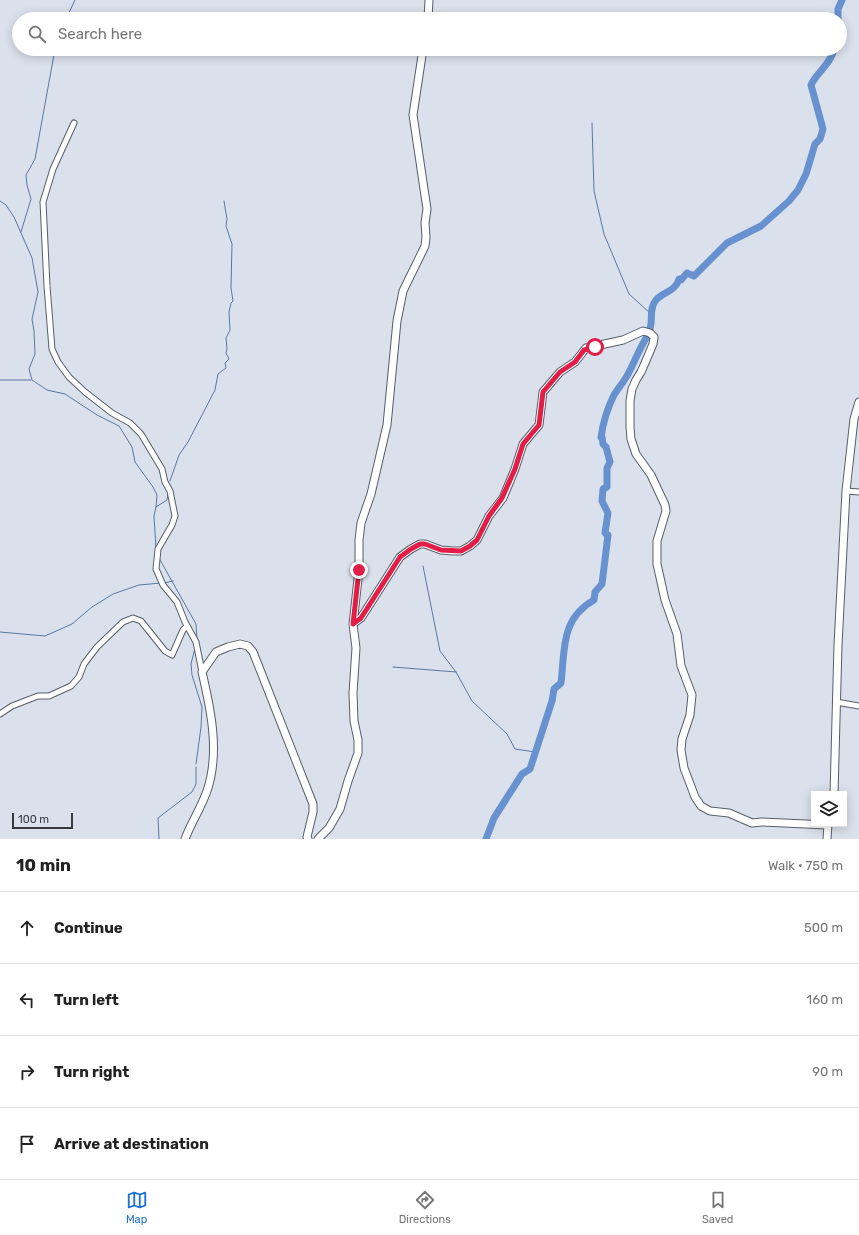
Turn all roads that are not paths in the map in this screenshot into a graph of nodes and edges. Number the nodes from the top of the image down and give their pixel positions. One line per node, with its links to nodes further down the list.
1 (429, 0): 2 (street)
2 (428, 12)
3 (422, 56): 8 (street)
4 (74, 123): 9 (street)
5 (859, 402): 6 (street)
6 (846, 491): 7 (street); 11 (street)
7 (859, 492)
8 (353, 624): 15 (street); 19 (street)
9 (187, 626): 10 (street); 13 (street)
10 (202, 672): 17 (street); 18 (street)
11 (836, 702): 12 (street); 14 (street)
12 (859, 706)
13 (0, 714)
14 (834, 791)
15 (811, 824)
16 (828, 827): 20 (street)
17 (185, 839)
18 (308, 839)
19 (318, 839)
20 (826, 839)

